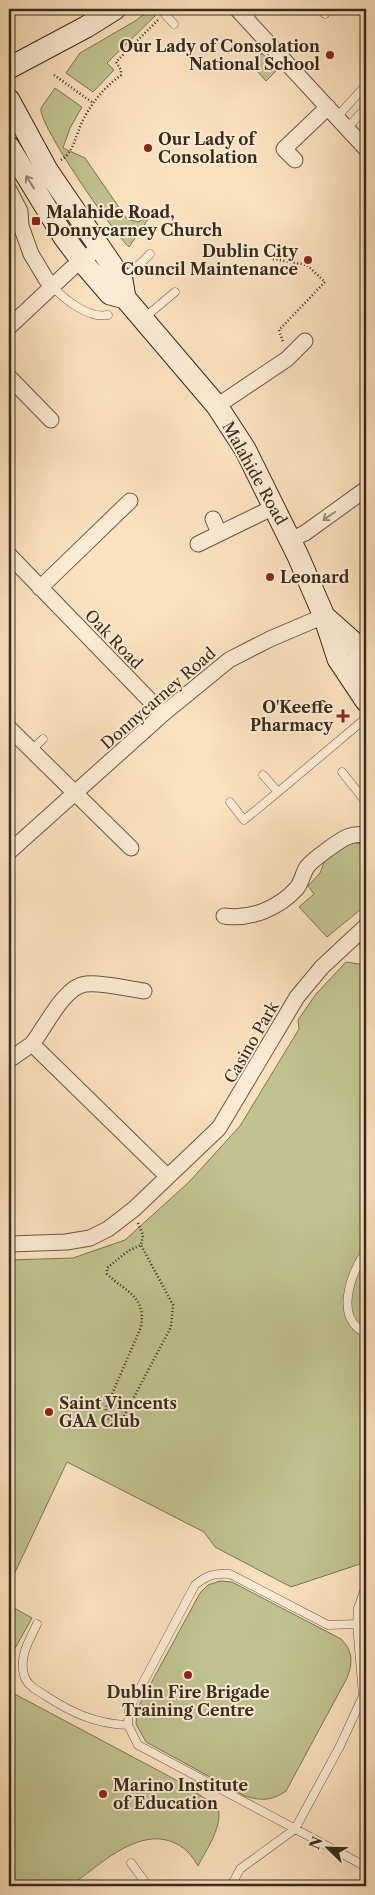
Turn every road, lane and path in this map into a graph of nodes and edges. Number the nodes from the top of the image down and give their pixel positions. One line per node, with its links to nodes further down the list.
1 (115, 9): 5 (main road)
2 (162, 11): 4 (lane); 10 (path)
3 (246, 12): 12 (street)
4 (174, 24)
5 (28, 58): 6 (main road); 9 (main road, Malahide Road)
6 (9, 68)
7 (54, 75): 10 (path)
8 (366, 85): 12 (lane)
9 (10, 102): 18 (main road, Malahide Road)
10 (93, 103): 15 (path)
11 (366, 108): 12 (lane)
12 (338, 117): 14 (street); 16 (street)
13 (9, 147): 21 (main road, Malahide Road, one-way to 13)
14 (366, 149)
15 (69, 155)
16 (295, 160)
17 (9, 190): 22 (street)
18 (99, 248): 21 (street); 23 (main road, Malahide Road)
19 (150, 254): 23 (lane)
20 (273, 259): 29 (path)
21 (82, 261): 22 (street); 23 (main road, Malahide Road)
22 (52, 286): 25 (lane); 27 (street)
23 (123, 289): 26 (main road, Malahide Road)
24 (175, 292): 26 (lane)
25 (108, 315)
26 (142, 319): 31 (main road, Malahide Road)
27 (9, 327)
28 (305, 341): 29 (street)
29 (287, 359): 31 (street)
30 (9, 377): 32 (street)
31 (217, 406): 35 (main road, Malahide Road)
32 (51, 420)
33 (366, 489): 38 (street, one-way to 38)
34 (130, 501): 41 (street)
35 (274, 507): 37 (street); 38 (main road, Malahide Road)
36 (212, 519): 37 (street)
37 (219, 533): 39 (street)
38 (290, 540): 42 (main road, Malahide Road)
39 (198, 544)
40 (9, 555): 41 (street, Oak Road)
41 (40, 588): 45 (street, Oak Road)
42 (324, 616): 43 (main road, Malahide Road); 44 (main road, Malahide Road); 45 (street, Donnycarney Road)
43 (366, 665)
44 (366, 702)
45 (163, 714): 51 (street, Donnycarney Road)
46 (366, 718): 50 (lane)
47 (9, 728): 51 (street)
48 (342, 772): 53 (lane)
49 (263, 774): 50 (lane)
50 (278, 792): 52 (lane)
51 (76, 793): 55 (street); 56 (street, Donnycarney Road)
52 (230, 802)
53 (366, 802)
54 (366, 835): 57 (street)
55 (131, 848)
56 (9, 852)
57 (224, 916)
58 (364, 928): 59 (lane); 63 (street, Casino Park)
59 (366, 960)
60 (144, 990): 61 (street)
61 (32, 1044): 62 (street); 63 (street)
62 (9, 1060)
63 (167, 1176): 64 (street, Casino Park)
64 (129, 1214): 65 (street, Casino Park); 66 (path)
65 (9, 1244)
66 (142, 1245): 66 (path)
67 (366, 1252): 68 (lane)
68 (366, 1333)
69 (366, 1586): 71 (lane)
70 (37, 1624): 72 (lane)
71 (356, 1624): 72 (lane); 73 (lane)
72 (128, 1726): 73 (lane)
73 (295, 1829): 75 (lane); 77 (lane)
74 (131, 1863): 76 (lane)
75 (361, 1864)
76 (148, 1886)
77 (231, 1886)

